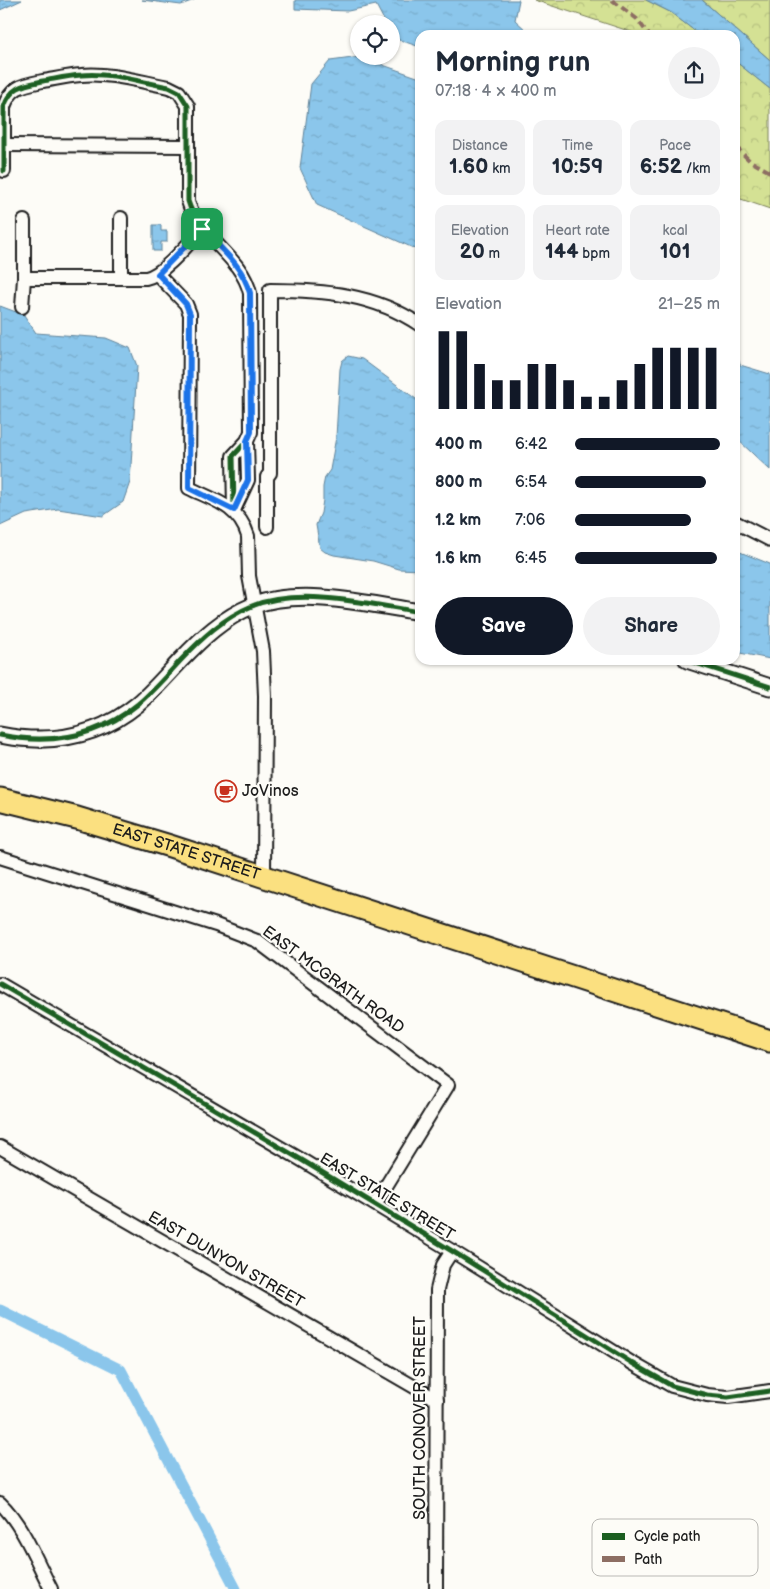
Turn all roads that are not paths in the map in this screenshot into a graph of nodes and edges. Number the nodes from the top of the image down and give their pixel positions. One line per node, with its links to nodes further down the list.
1 (4, 145): 2 (street); 2 (street); 3 (street)
2 (188, 146): 6 (street)
3 (4, 171)
4 (120, 218): 9 (street)
5 (24, 221): 8 (street)
6 (202, 229): 7 (street); 12 (street)
7 (158, 274): 9 (street); 12 (street)
8 (24, 278): 9 (street); 10 (street)
9 (120, 278)
10 (22, 307)
11 (415, 322): 14 (street)
12 (234, 510): 16 (street)
13 (740, 525): 15 (street)
14 (267, 527)
15 (770, 540)
16 (254, 606): 17 (street); 20 (street); 23 (street)
17 (415, 611)
18 (702, 665): 19 (street)
19 (770, 687)
20 (0, 735)
21 (0, 799): 23 (highway, EAST STATE STREET)
22 (0, 857): 27 (street, EAST MCGRATH ROAD)
23 (264, 878): 25 (highway, EAST STATE STREET)
24 (0, 984): 27 (street, EAST STATE STREET)
25 (770, 1041)
26 (0, 1147): 30 (street, EAST DUNYON STREET)
27 (374, 1204): 28 (street, EAST STATE STREET)
28 (452, 1251): 29 (street, EAST STATE STREET); 30 (street, SOUTH CONOVER STREET)
29 (770, 1391)
30 (437, 1400): 33 (street, SOUTH CONOVER STREET)
31 (0, 1503): 32 (street)
32 (51, 1589)
33 (436, 1589)

